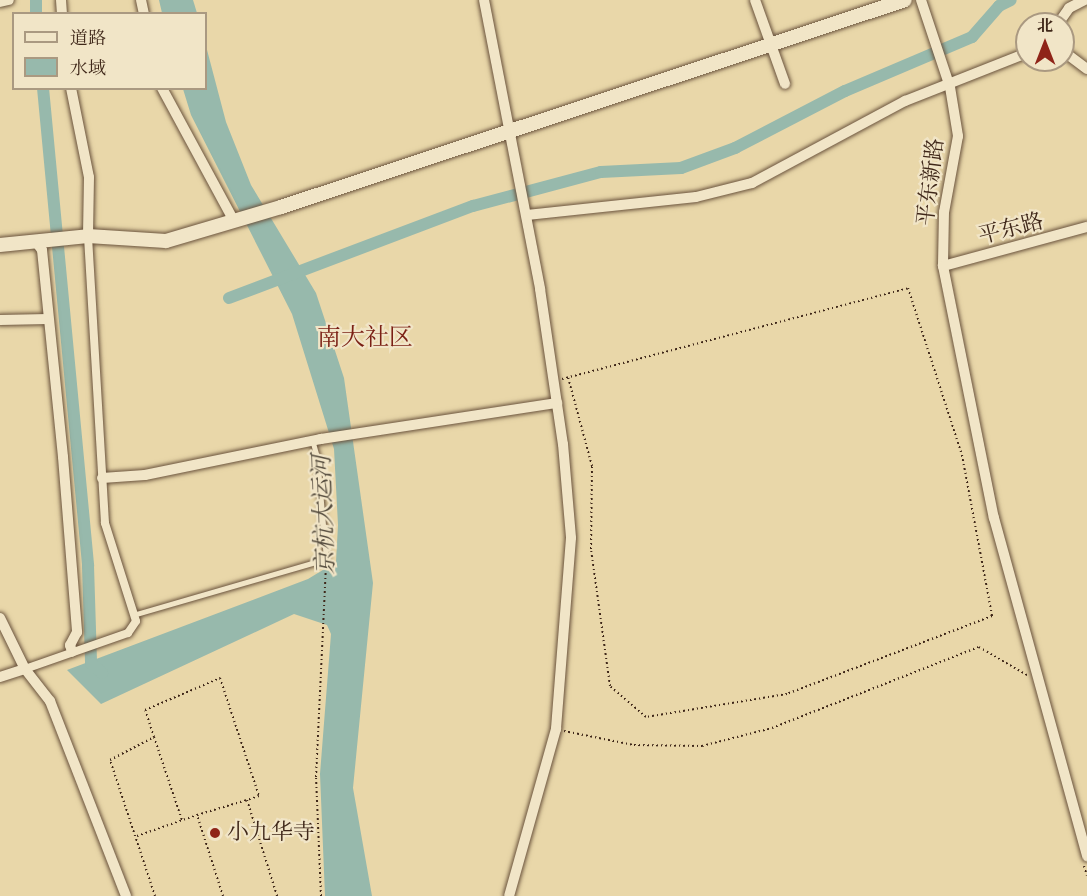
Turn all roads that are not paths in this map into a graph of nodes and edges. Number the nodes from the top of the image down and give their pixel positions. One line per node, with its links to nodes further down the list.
1 (9, 0): 7 (street)
2 (484, 0): 15 (street)
3 (755, 0): 9 (street)
4 (905, 0): 9 (street)
5 (921, 0): 11 (street, 平东新路)
6 (1085, 0): 8 (street)
7 (0, 2)
8 (1066, 12)
9 (770, 44): 12 (street); 15 (street)
10 (1015, 57): 11 (street)
11 (948, 82): 16 (street); 22 (street, 平东新路)
12 (784, 84)
13 (71, 90): 19 (street)
14 (163, 90): 17 (street)
15 (512, 129): 16 (street); 17 (street)
16 (527, 214): 25 (street)
17 (234, 221): 19 (street)
18 (1087, 227): 22 (street, 平东路)
19 (84, 236): 20 (street); 27 (street)
20 (38, 242): 21 (street); 23 (street)
21 (0, 245)
22 (943, 266): 33 (street, 平东新路)
23 (48, 319): 24 (street); 30 (street)
24 (0, 320)
25 (557, 403): 26 (street); 35 (street)
26 (316, 440): 27 (street); 28 (lane)
27 (102, 478): 28 (street)
28 (134, 615): 30 (street)
29 (0, 618): 31 (street)
30 (72, 652): 31 (street)
31 (25, 669): 32 (street); 34 (street)
32 (0, 677)
33 (1085, 860)
34 (126, 896)
35 (509, 896)

